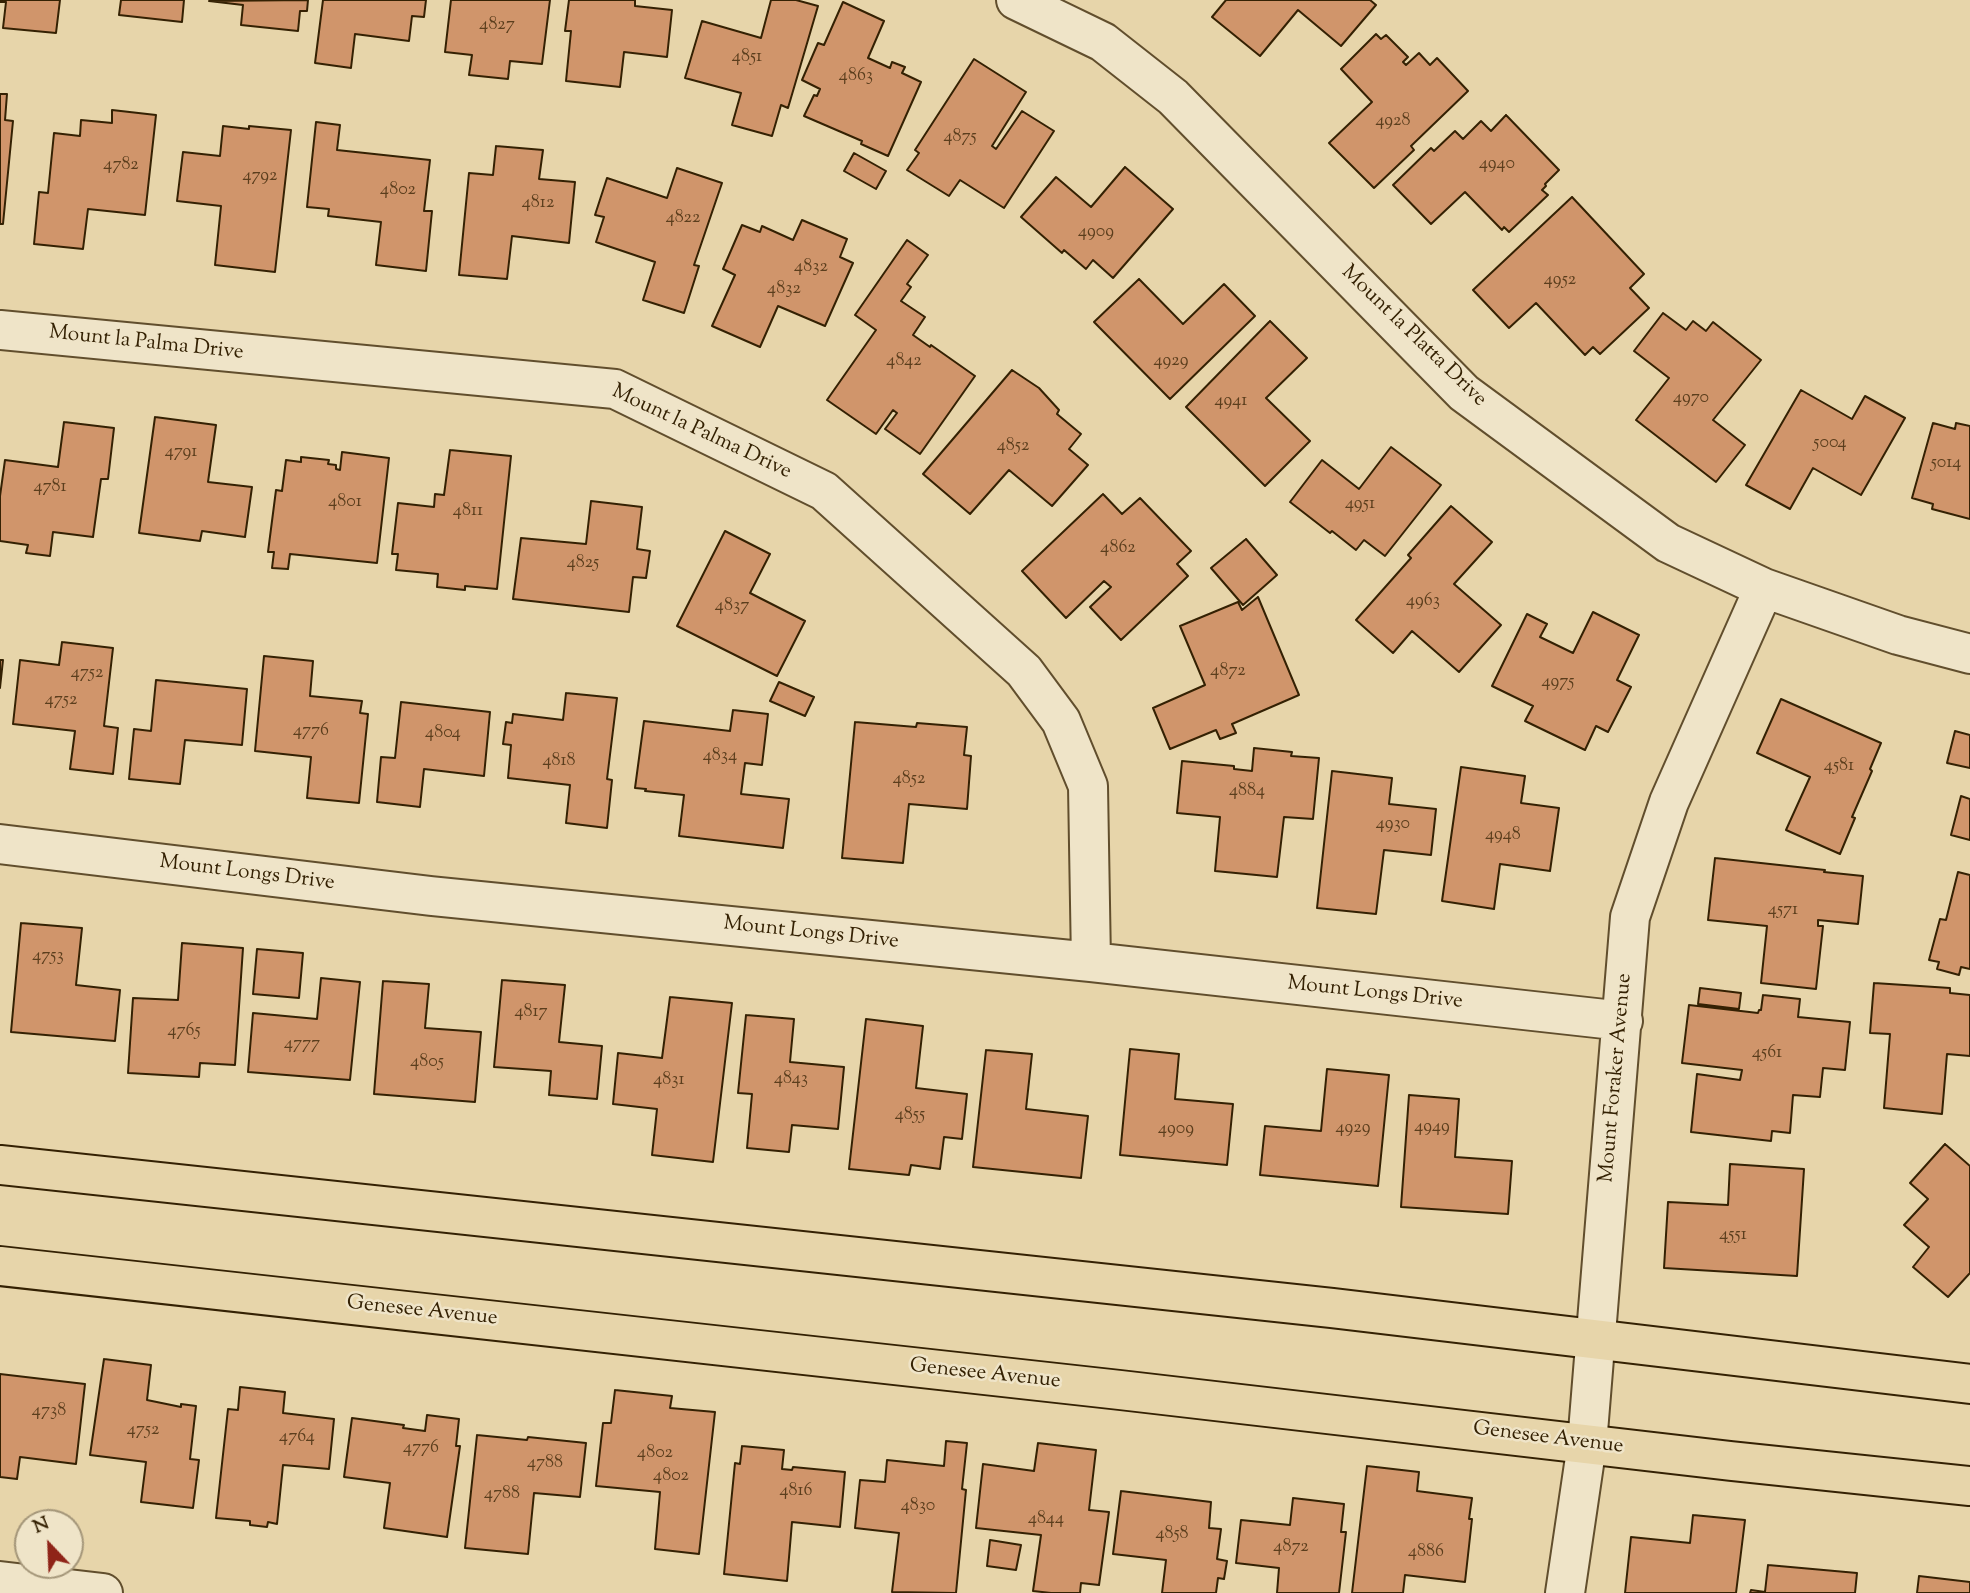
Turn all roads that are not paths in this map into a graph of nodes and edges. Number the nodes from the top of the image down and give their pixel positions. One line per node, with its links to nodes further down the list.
1 (1016, 0): 3 (street, Mount la Platta Drive)
2 (0, 330): 6 (street, Mount la Palma Drive)
3 (1764, 588): 4 (street, Mount la Platta Drive); 7 (street, Mount Foraker Avenue)
4 (1970, 654)
5 (0, 844): 6 (street, Mount Longs Drive)
6 (1091, 962): 7 (street, Mount Longs Drive)
7 (1623, 1021): 10 (street, Mount Foraker Avenue)
8 (0, 1164): 10 (main road)
9 (0, 1266): 12 (main road, Genesee Avenue)
10 (1596, 1340): 11 (main road); 12 (street, Mount Foraker Avenue)
11 (1970, 1384)
12 (1587, 1444): 13 (main road, Genesee Avenue); 16 (street, Mount Foraker Avenue)
13 (1970, 1486)
14 (0, 1581): 15 (street)
15 (103, 1593)
16 (1565, 1593)

